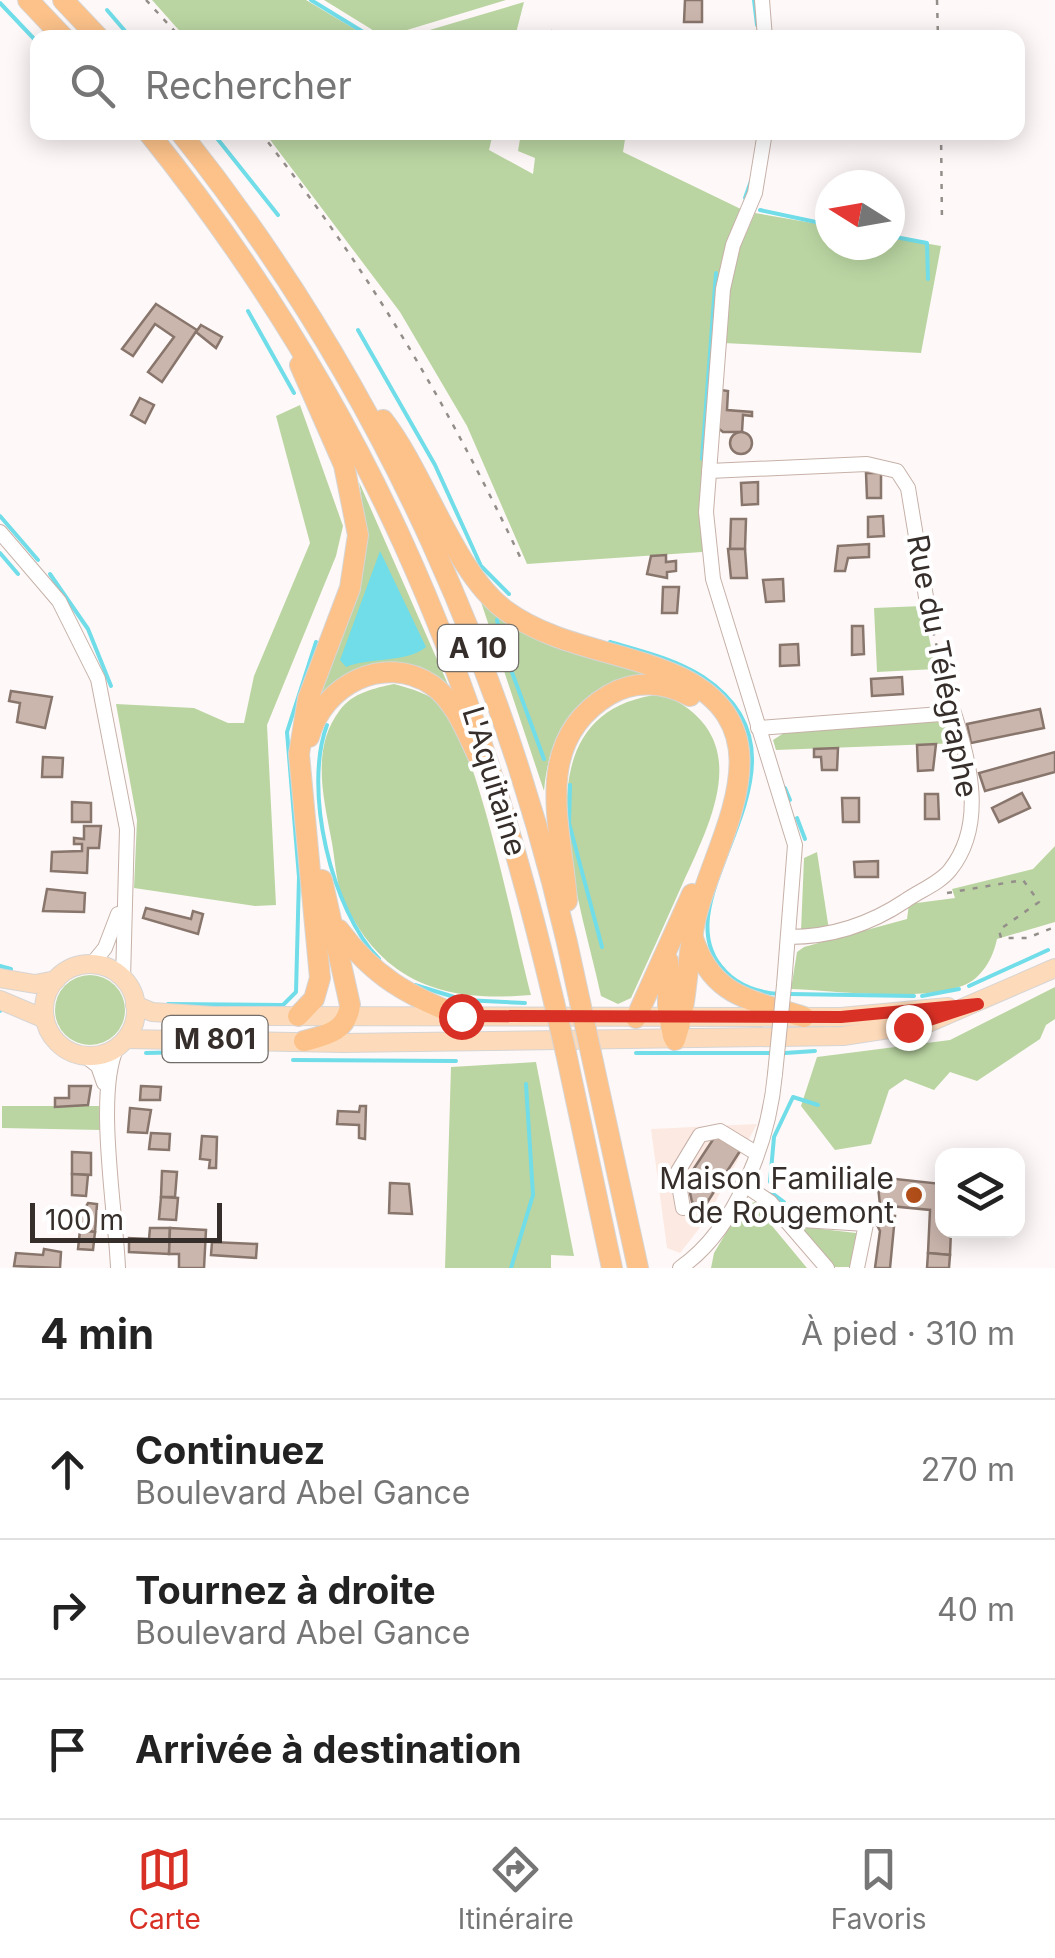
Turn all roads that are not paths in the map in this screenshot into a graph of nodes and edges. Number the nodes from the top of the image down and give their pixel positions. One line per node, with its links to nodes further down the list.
1 (28, 0): 4 (highway)
2 (64, 0): 5 (highway)
3 (762, 0): 6 (street)
4 (56, 30)
5 (92, 30)
6 (765, 30)
7 (154, 140): 10 (highway, L'Aquitaine / A 10)
8 (186, 140): 11 (highway, L'Aquitaine / A 10)
9 (764, 140): 12 (street)
10 (279, 312): 16 (highway, L'Aquitaine / A 10); 31 (highway)
11 (340, 362): 19 (highway); 22 (highway, L'Aquitaine / A 10)
12 (709, 471): 14 (street, Rue du Télégraphe); 15 (street)
13 (0, 532): 17 (street)
14 (927, 603)
15 (758, 728): 20 (street); 20 (street, Rue du Télégraphe)
16 (505, 806): 18 (highway); 49 (highway, L'Aquitaine / A 10, bridge)
17 (122, 904): 23 (street); 26 (street)
18 (331, 920): 32 (highway); 33 (highway)
19 (692, 934): 35 (highway); 36 (highway)
20 (789, 937): 43 (street, bridge)
21 (668, 949): 22 (highway); 34 (highway); 35 (highway)
22 (570, 953): 50 (highway, L'Aquitaine / A 10, bridge)
23 (92, 964): 26 (main road); 27 (main road)
24 (1055, 968): 29 (main road, M 801)
25 (0, 978): 27 (main road)
26 (123, 979): 30 (main road, M 801)
27 (56, 980): 37 (main road)
28 (0, 1000): 37 (main road)
29 (978, 1004): 36 (main road, M 801); 38 (main road, M 801)
30 (136, 1005): 31 (main road, M 801); 40 (main road, M 801)
31 (298, 1016): 32 (main road, M 801)
32 (349, 1016): 33 (main road, M 801); 39 (highway)
33 (461, 1016): 34 (main road, M 801)
34 (636, 1018): 35 (main road, M 801)
35 (675, 1018): 36 (main road, M 801); 38 (highway)
36 (804, 1018)
37 (45, 1019): 41 (main road)
38 (675, 1040): 39 (main road, M 801)
39 (304, 1041): 40 (main road, M 801)
40 (121, 1043): 41 (main road, M 801); 42 (street)
41 (86, 1056): 42 (street)
42 (108, 1103): 48 (street)
43 (756, 1153): 44 (street); 45 (street)
44 (743, 1184): 46 (street); 47 (street)
45 (683, 1208)
46 (786, 1219): 51 (street); 52 (street)
47 (687, 1266)
48 (118, 1268)
49 (612, 1268)
50 (638, 1268)
51 (828, 1268)
52 (857, 1268)

